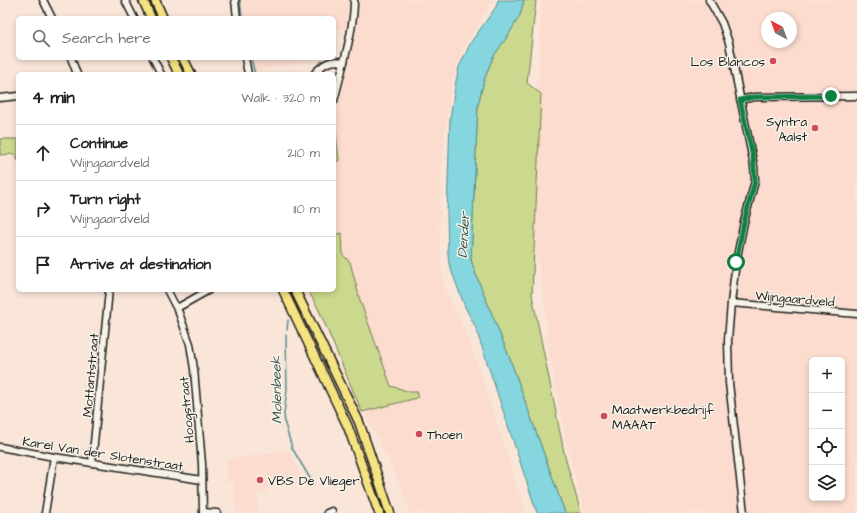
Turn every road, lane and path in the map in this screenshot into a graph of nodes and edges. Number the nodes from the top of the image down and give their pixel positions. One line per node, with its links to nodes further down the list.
1 (43, 0): 8 (street)
2 (125, 0): 9 (street)
3 (143, 0): 10 (main road)
4 (155, 0): 11 (main road)
5 (234, 0): 12 (street)
6 (354, 0): 20 (street)
7 (709, 0): 31 (street)
8 (51, 16)
9 (133, 16)
10 (151, 16)
11 (162, 16)
12 (237, 16)
13 (72, 60): 21 (street)
14 (154, 60): 22 (street)
15 (172, 60): 23 (main road)
16 (184, 60): 24 (main road)
17 (245, 60): 25 (street)
18 (333, 60): 26 (street)
19 (333, 60): 20 (street)
20 (344, 62): 27 (street)
21 (76, 72)
22 (160, 72)
23 (178, 72)
24 (190, 72)
25 (248, 72)
26 (316, 72)
27 (336, 93)
28 (16, 96): 30 (street)
29 (857, 96): 31 (street)
30 (0, 98)
31 (740, 100): 37 (street)
32 (109, 292): 42 (street, Mottantstraat)
33 (168, 292): 38 (street, Hoogstraat)
34 (205, 292): 38 (street)
35 (284, 292): 47 (main road)
36 (296, 292): 48 (main road)
37 (731, 303): 39 (street, Wijngaardveld); 49 (street)
38 (177, 308): 43 (street, Hoogstraat)
39 (857, 314)
40 (0, 447): 41 (street, Karel Van der Slotenstraat)
41 (54, 457): 42 (street, Karel Van der Slotenstraat); 45 (street)
42 (92, 463): 43 (street, Karel Van der Slotenstraat)
43 (202, 480): 44 (street, Hoogstraat)
44 (203, 512): 46 (street)
45 (45, 513)
46 (218, 513)
47 (379, 513)
48 (390, 513)
49 (744, 513)

